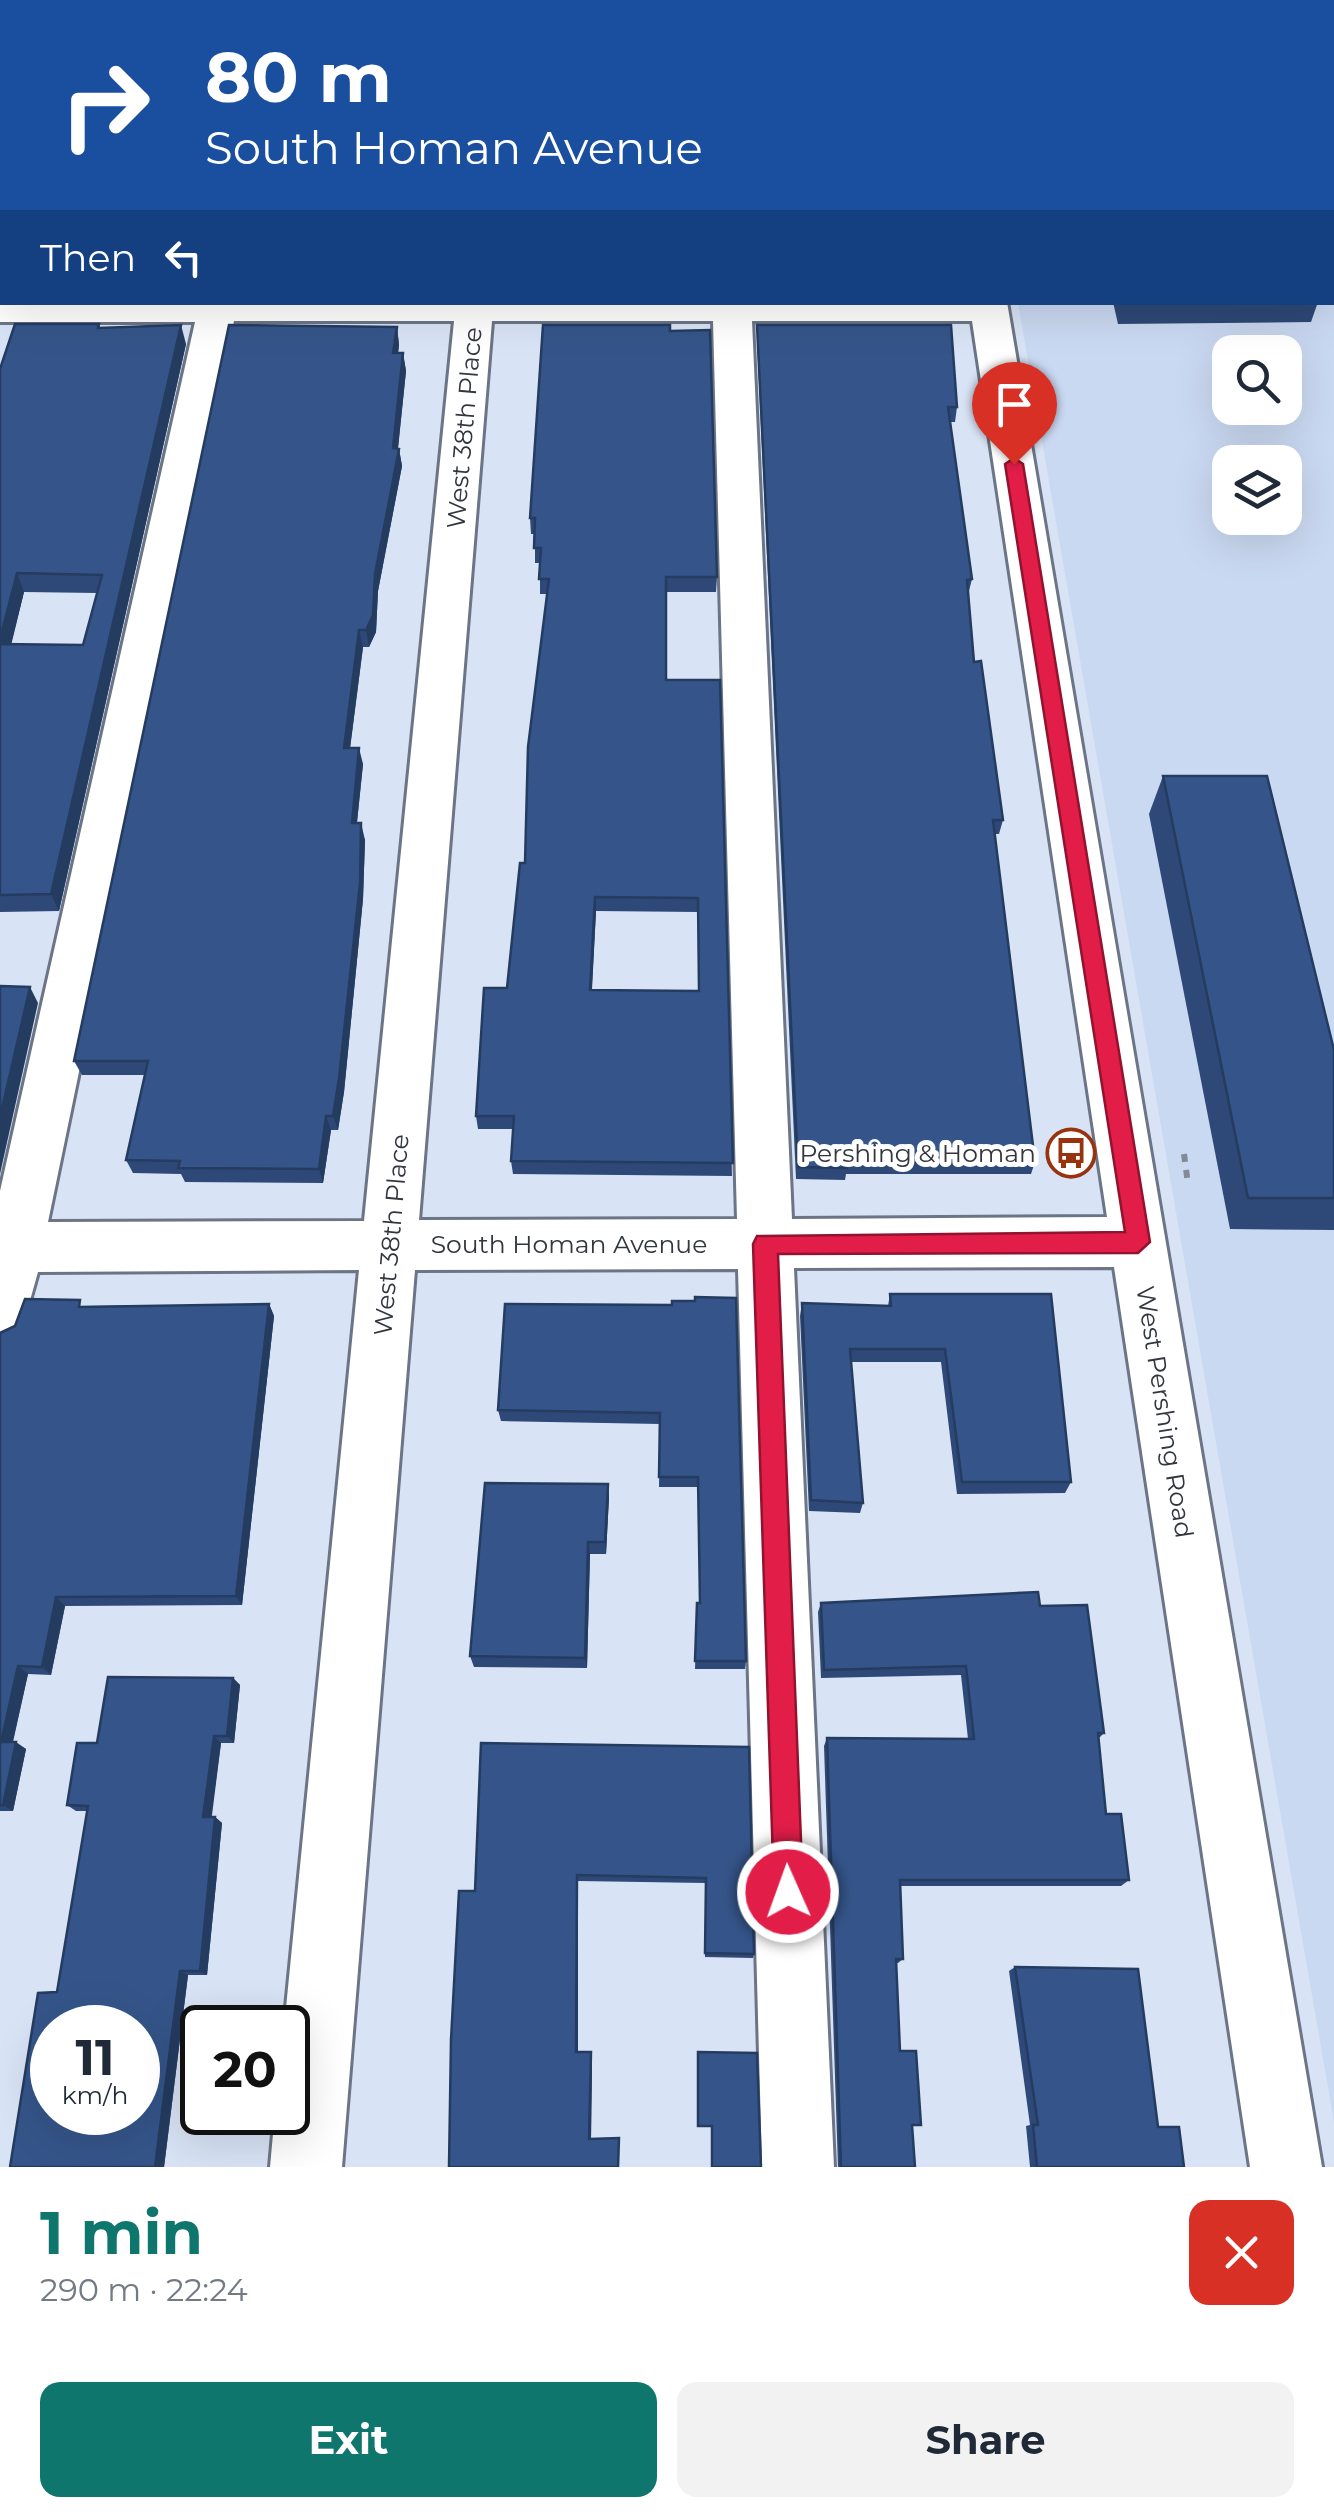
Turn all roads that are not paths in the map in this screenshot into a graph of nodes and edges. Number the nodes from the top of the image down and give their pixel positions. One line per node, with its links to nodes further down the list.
1 (475, 306): 3 (street); 5 (street); 8 (street, West 38th Place)
2 (989, 306): 3 (street); 6 (street, West Pershing Road)
3 (732, 309): 7 (street)
4 (0, 310): 5 (street)
5 (216, 310): 9 (street)
6 (1138, 1242): 7 (street, South Homan Avenue); 13 (street, West Pershing Road)
7 (766, 1244): 8 (street, South Homan Avenue); 12 (street)
8 (389, 1245): 9 (street, South Homan Avenue); 11 (street, West 38th Place)
9 (8, 1247): 10 (street)
10 (0, 1318)
11 (306, 2167)
12 (798, 2167)
13 (1286, 2167)

